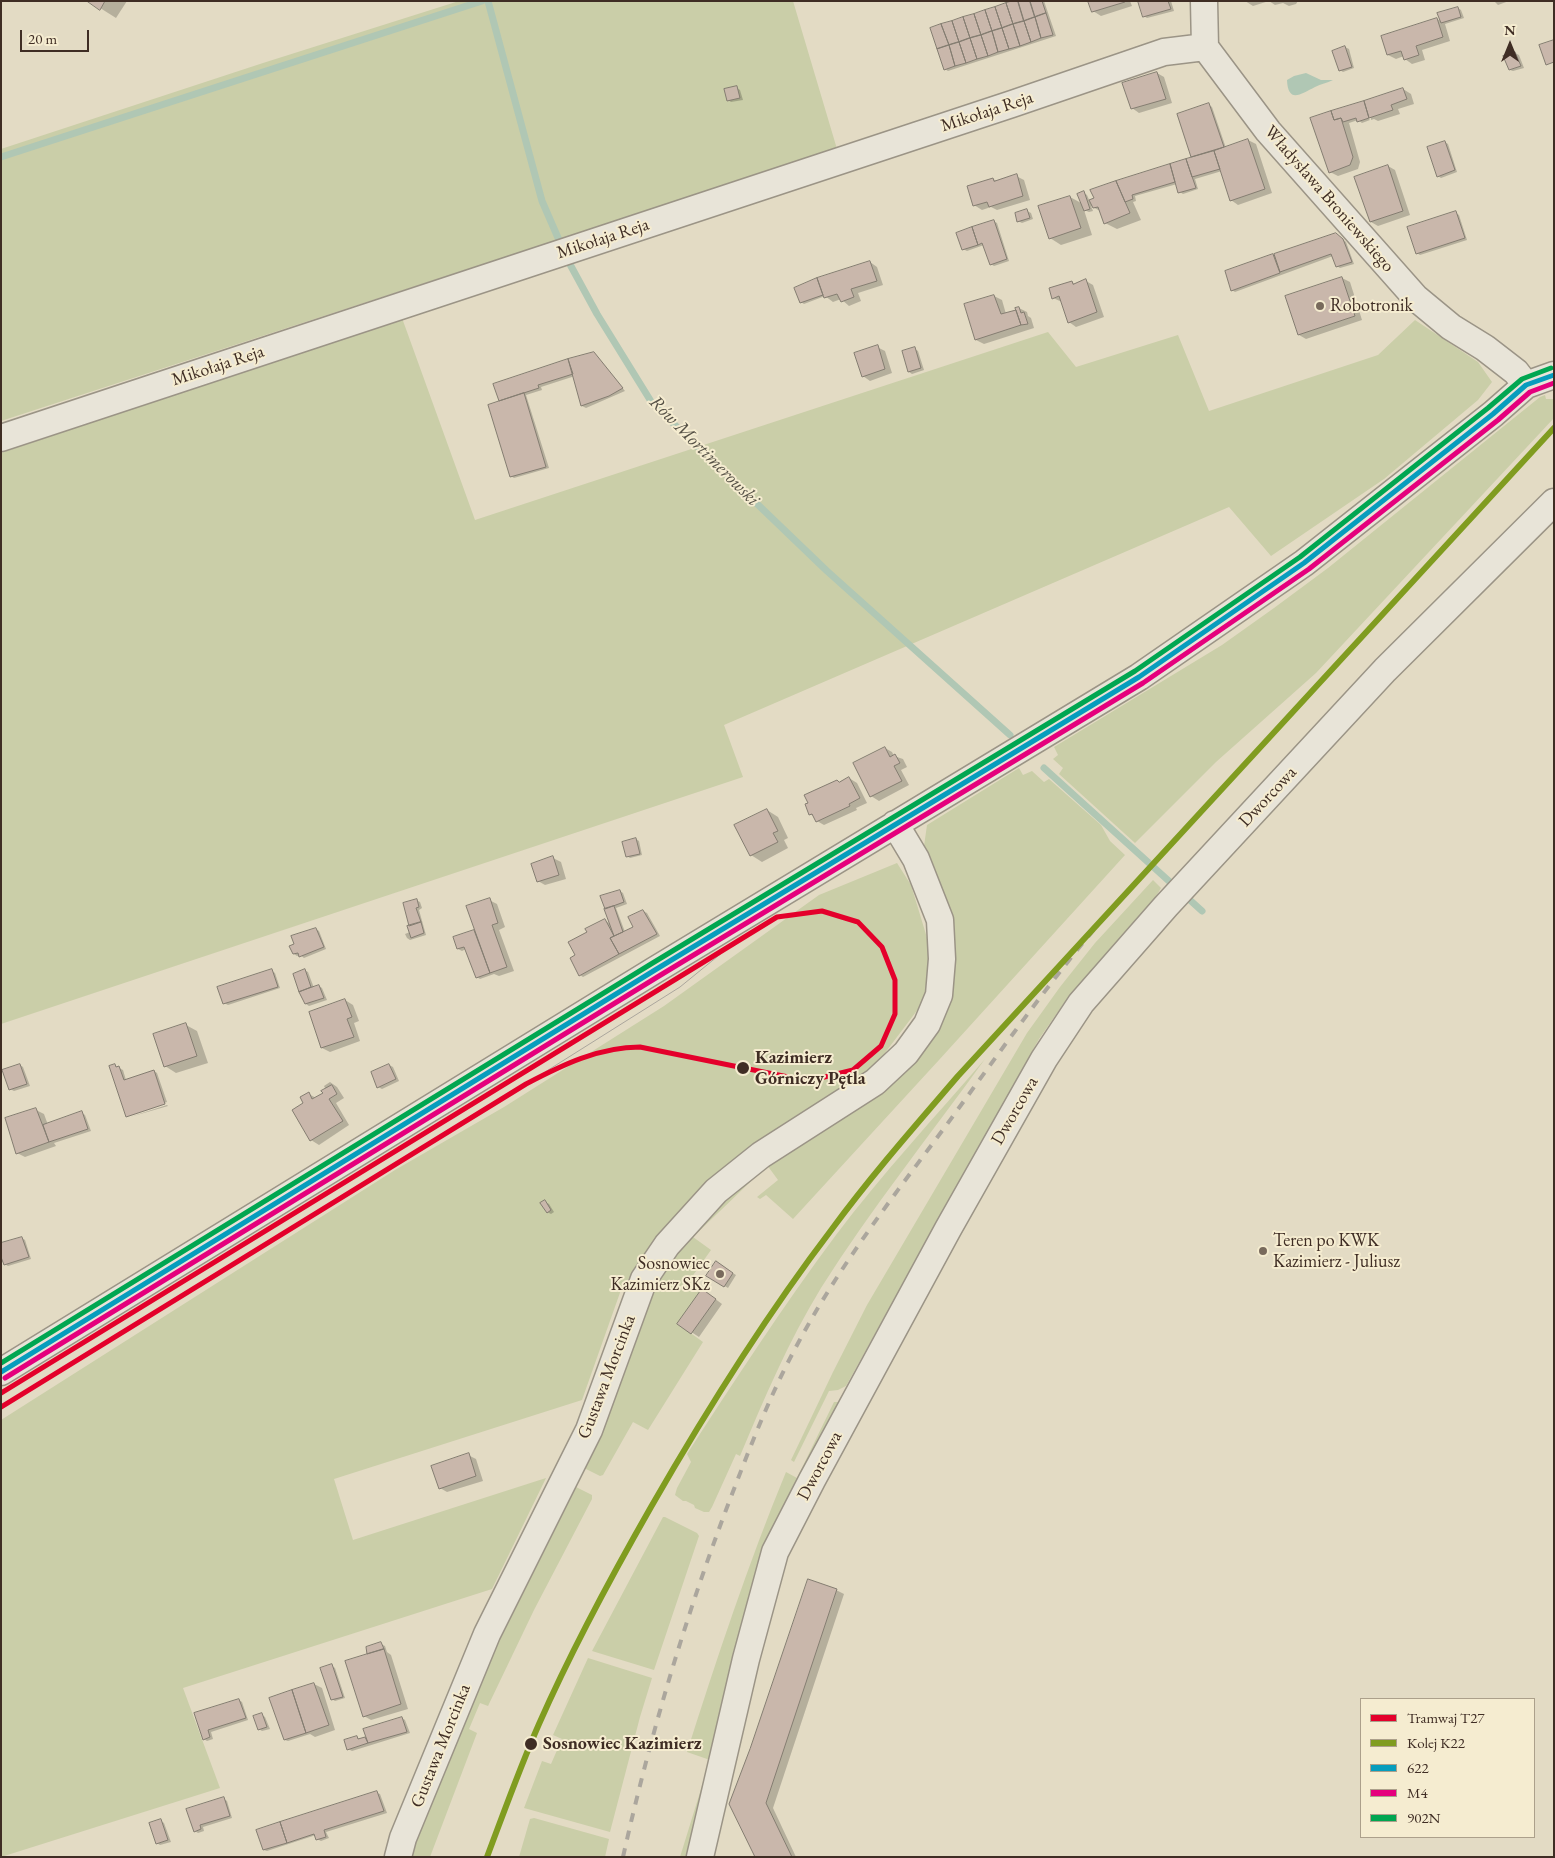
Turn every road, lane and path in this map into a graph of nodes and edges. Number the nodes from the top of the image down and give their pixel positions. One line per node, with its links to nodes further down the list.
1 (1204, 1): 2 (street)
2 (1205, 47): 4 (street, Władysława Broniewskiego); 5 (street, Mikołaja Reja)
3 (1554, 375): 4 (street)
4 (1526, 385): 7 (street)
5 (1, 438)
6 (1554, 502): 10 (street, Dworcowa)
7 (895, 824): 8 (street); 9 (street, Gustawa Morcinka)
8 (1, 1372)
9 (398, 1857)
10 (700, 1857)

